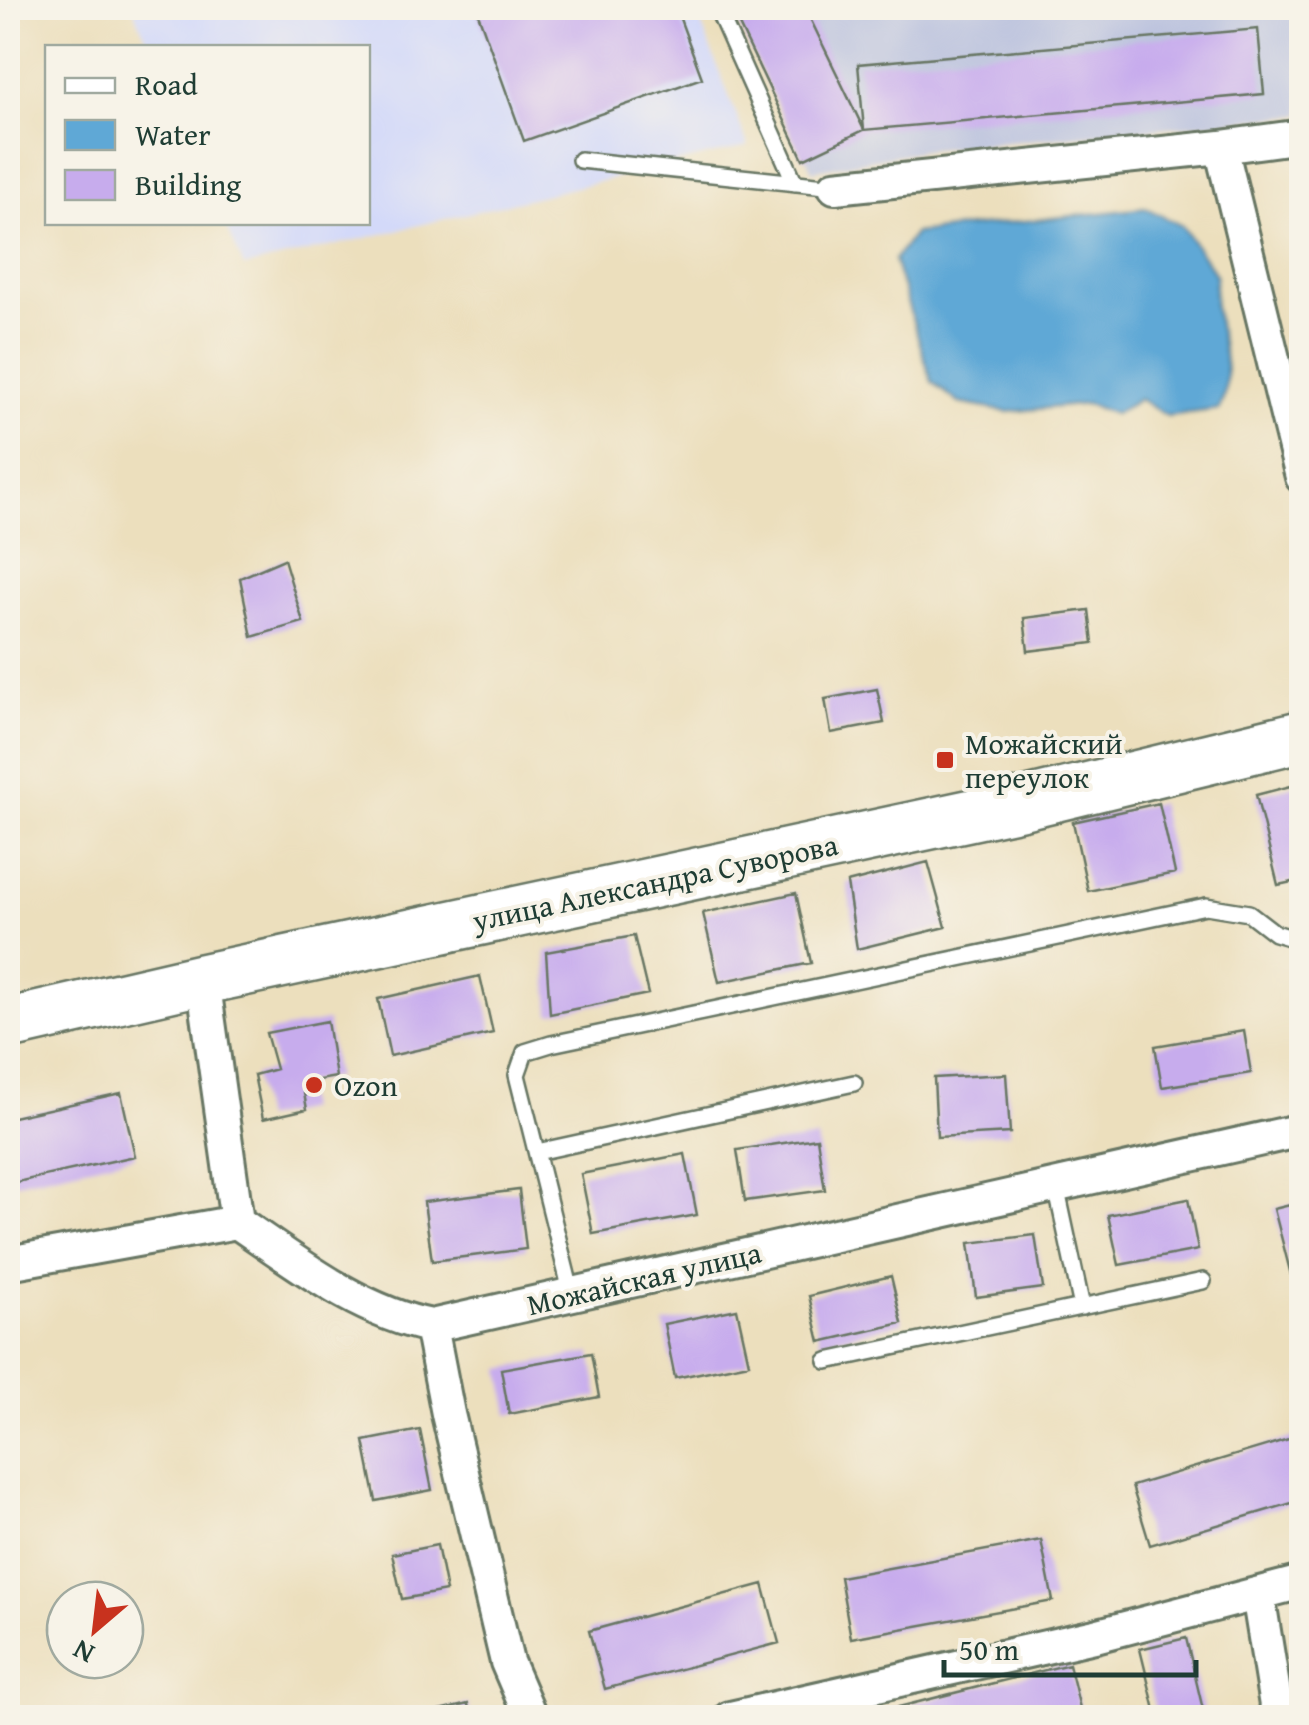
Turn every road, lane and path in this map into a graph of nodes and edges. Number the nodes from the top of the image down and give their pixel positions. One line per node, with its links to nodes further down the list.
1 (718, 8): 5 (lane)
2 (1302, 136): 3 (street)
3 (1222, 147): 6 (street); 7 (street)
4 (580, 160): 5 (lane)
5 (795, 183): 6 (lane)
6 (835, 187)
7 (1302, 477)
8 (1302, 736): 10 (main road, улица Александра Суворова)
9 (1302, 941): 14 (lane)
10 (203, 979): 11 (main road, улица Александра Суворова); 16 (street)
11 (8, 1024)
12 (854, 1083): 14 (lane)
13 (1302, 1130): 15 (street, Можайская улица)
14 (537, 1152): 19 (lane)
15 (1056, 1186): 19 (street, Можайская улица); 20 (lane)
16 (236, 1222): 17 (street); 21 (street)
17 (8, 1263)
18 (1203, 1282): 20 (lane)
19 (572, 1294): 21 (street, Можайская улица)
20 (1082, 1307): 22 (lane)
21 (430, 1326): 26 (street)
22 (827, 1362)
23 (1302, 1582): 24 (street)
24 (1258, 1594): 25 (street); 28 (street)
25 (828, 1707): 27 (street)
26 (531, 1718)
27 (730, 1718)
28 (1278, 1718)

